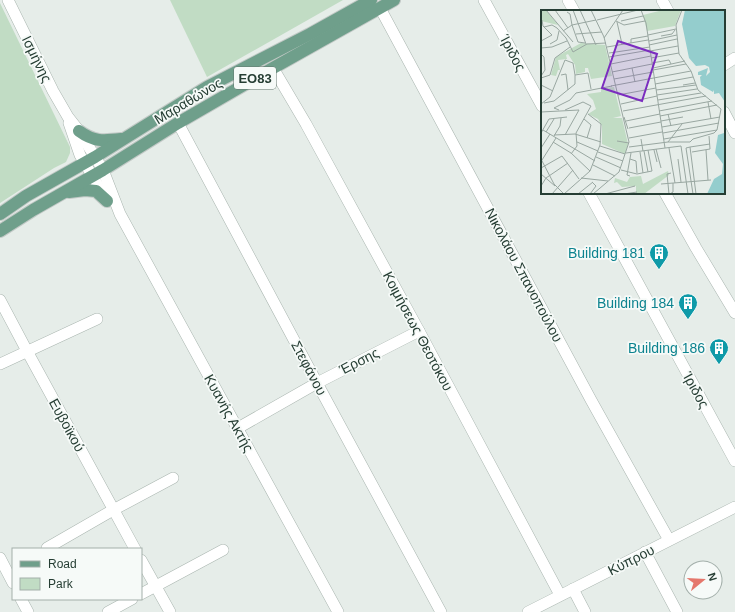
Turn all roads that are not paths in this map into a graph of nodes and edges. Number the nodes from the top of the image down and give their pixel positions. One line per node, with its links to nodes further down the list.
1 (8, 0): 14 (street, Ισμήνης)
2 (394, 0): 6 (main road, Μαραθώνος / ΕΟ83)
3 (484, 0): 12 (street, Ίριδος)
4 (568, 0): 7 (street)
5 (662, 0): 8 (street)
6 (375, 4): 11 (main road, Μαραθώνος / ΕΟ83); 18 (main road, Μαραθώνος / ΕΟ83); 42 (street, Νικολάου Σπανοπούλου)
7 (573, 10)
8 (667, 10)
9 (735, 58): 10 (street)
10 (725, 64)
11 (273, 68): 15 (main road, Μαραθώνος / ΕΟ83); 33 (street, Κοιμήσεως Θεοτόκου)
12 (541, 104)
13 (725, 114): 17 (street)
14 (68, 117): 16 (street, Κυανής Ακτής); 20 (street, Κυανής Ακτής)
15 (178, 123): 21 (main road, Μαραθώνος / ΕΟ83); 36 (street, Στεφάνου)
16 (79, 131): 18 (main road); 19 (street, Κυανής Ακτής)
17 (735, 133)
18 (124, 138): 19 (main road, Μαραθώνος / ΕΟ83)
19 (95, 157): 20 (main road, Μαραθώνος / ΕΟ83); 21 (street, Κυανής Ακτής)
20 (85, 163): 22 (street, Κυανής Ακτής); 27 (main road, Μαραθώνος / ΕΟ83)
21 (103, 170): 22 (main road, Μαραθώνος / ΕΟ83); 28 (street, Κυανής Ακτής)
22 (93, 176): 23 (main road, Μαραθώνος / ΕΟ83); 26 (street, Κυανής Ακτής)
23 (60, 194): 26 (main road); 29 (main road, Μαραθώνος / ΕΟ83)
24 (590, 194): 38 (street, Ίριδος)
25 (666, 194): 31 (street)
26 (107, 201): 28 (street, Κυανής Ακτής)
27 (0, 214)
28 (120, 214): 37 (street, Κυανής Ακτής)
29 (0, 231)
30 (0, 300): 34 (street, Ευβοϊκού)
31 (735, 313)
32 (97, 319): 34 (street)
33 (419, 331): 36 (street, Έρσης); 53 (street, Κοιμήσεως Θεοτόκου)
34 (27, 352): 35 (street); 41 (street, Ευβοϊκού)
35 (0, 364)
36 (317, 383): 37 (street, Έρσης); 60 (street, Στεφάνου)
37 (238, 428): 59 (street, Κυανής Ακτής)
38 (735, 461)
39 (173, 478): 41 (street)
40 (735, 507): 42 (street, Κύπρου)
41 (113, 510): 43 (street); 44 (street, Ευβοϊκού)
42 (669, 540): 46 (street, Κύπρου)
43 (47, 548)
44 (134, 548)
45 (223, 550): 50 (street)
46 (646, 552): 51 (street, Κύπρου); 63 (street)
47 (0, 558): 49 (street)
48 (142, 562): 50 (street)
49 (12, 581)
50 (156, 586): 52 (street); 58 (street)
51 (573, 589): 53 (street, Κύπρου); 62 (street)
52 (142, 593)
53 (560, 596): 61 (street, Κύπρου)
54 (22, 600): 56 (street)
55 (130, 600): 57 (street)
56 (28, 612)
57 (108, 612)
58 (170, 612)
59 (338, 612)
60 (442, 612)
61 (528, 612)
62 (585, 612)
63 (676, 612)

